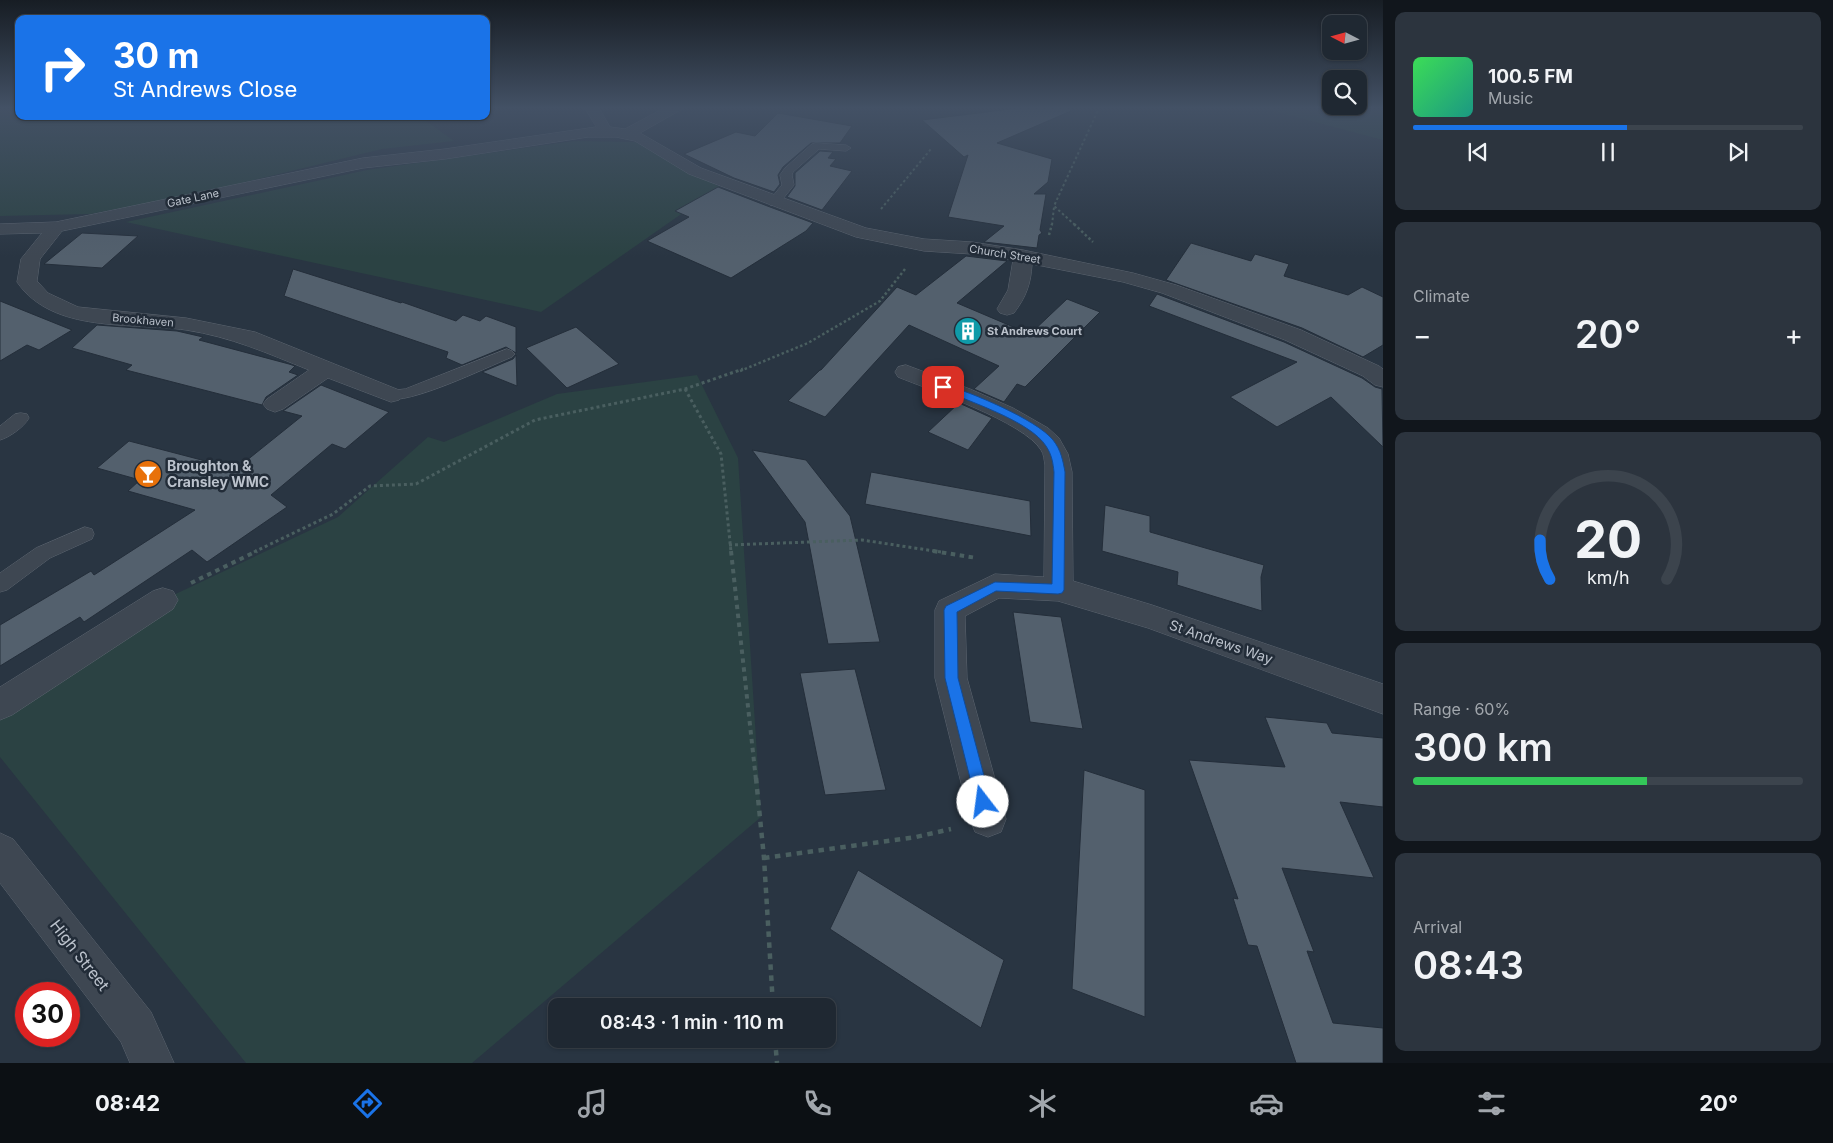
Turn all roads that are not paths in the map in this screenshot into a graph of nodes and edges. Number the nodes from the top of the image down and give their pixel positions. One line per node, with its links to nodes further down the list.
1 (410, 158): 5 (street, Gate Lane)
2 (673, 158): 4 (street, Church Street)
3 (803, 158): 4 (lane)
4 (774, 202): 7 (street, Church Street)
5 (56, 227): 6 (street, Gate Lane); 10 (street, Brookhaven)
6 (0, 229)
7 (1023, 256): 8 (street); 12 (street, Church Street)
8 (1007, 309)
9 (507, 354): 13 (lane)
10 (325, 369): 13 (street, Brookhaven); 14 (street)
11 (906, 372): 19 (street)
12 (1379, 372)
13 (391, 395)
14 (275, 404)
15 (21, 418): 16 (lane)
16 (0, 434)
17 (85, 534): 18 (lane)
18 (0, 584)
19 (1058, 590): 21 (street, St Andrews Way); 23 (street, St Andrews Way)
20 (163, 600): 22 (street)
21 (1383, 699)
22 (0, 705)
23 (988, 819)
24 (0, 852): 25 (street, High Street)
25 (152, 1063)

